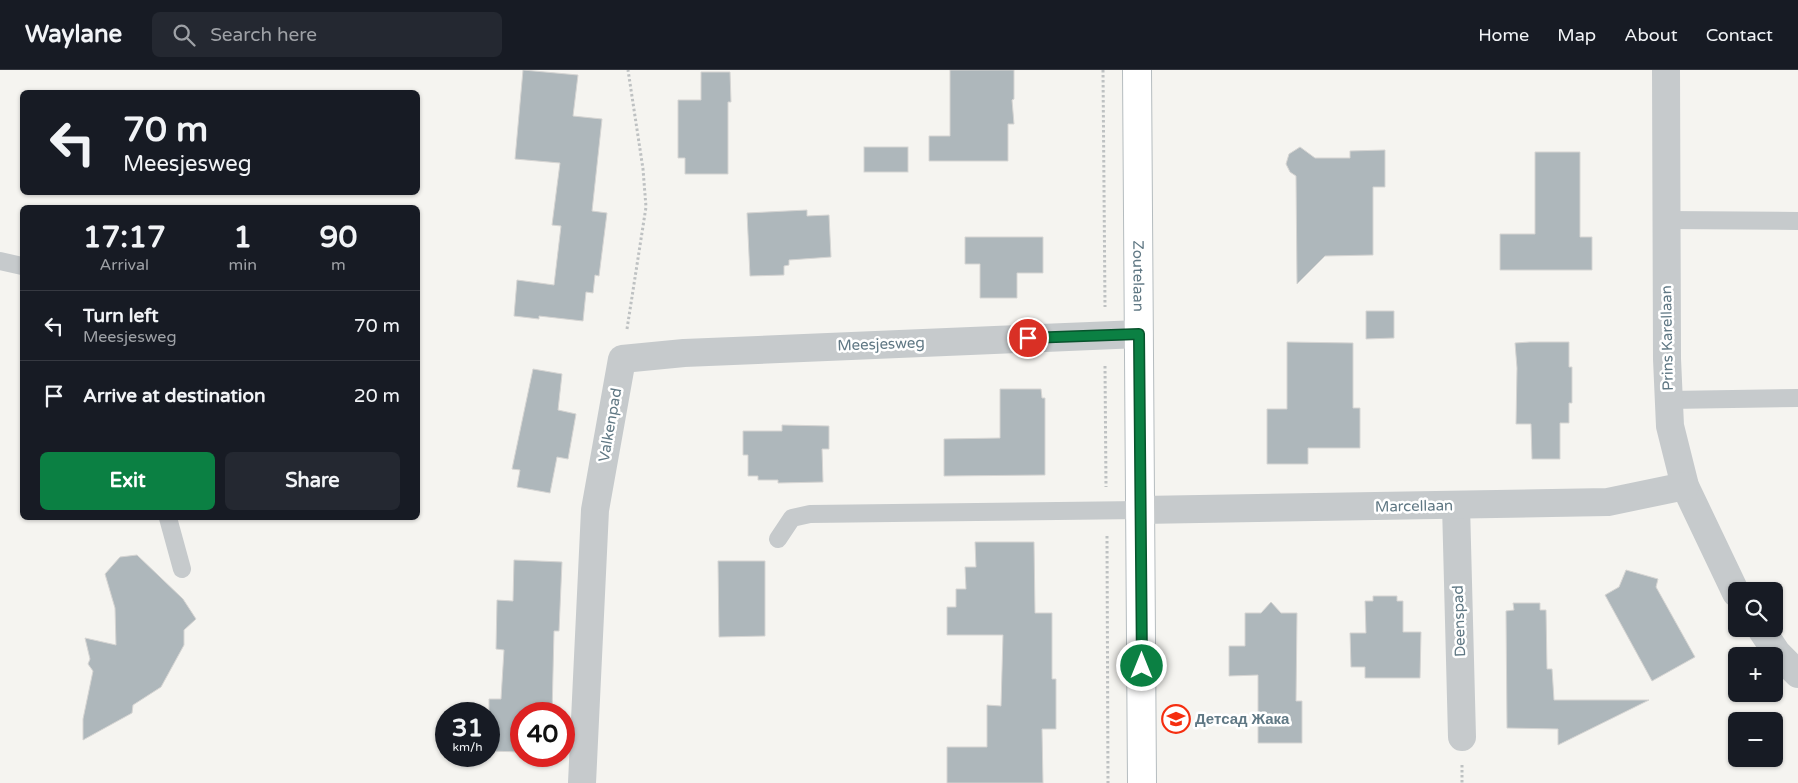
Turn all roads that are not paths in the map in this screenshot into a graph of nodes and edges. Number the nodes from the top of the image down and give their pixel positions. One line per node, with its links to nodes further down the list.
1 (1138, 70): 7 (street, Zoutelaan)
2 (1666, 70): 3 (street, Prins Karellaan)
3 (1665, 220): 4 (lane); 10 (street, Prins Karellaan)
4 (1798, 221)
5 (0, 261): 6 (lane)
6 (20, 266)
7 (1139, 334): 8 (street, Meesjesweg); 13 (street, Zoutelaan)
8 (622, 359): 21 (street, Valkenpad)
9 (1798, 398): 10 (lane)
10 (1669, 400): 11 (street, Prins Karellaan)
11 (1685, 486): 12 (street, Marcellaan); 17 (street, Prins Karellaan)
12 (1456, 505): 13 (street, Marcellaan); 20 (street, Deenspad)
13 (1141, 510): 15 (lane); 22 (street, Zoutelaan)
14 (169, 520): 16 (lane)
15 (778, 539)
16 (182, 569)
17 (1731, 582)
18 (1766, 637): 19 (street)
19 (1798, 674)
20 (1462, 737)
21 (582, 783)
22 (1142, 783)

